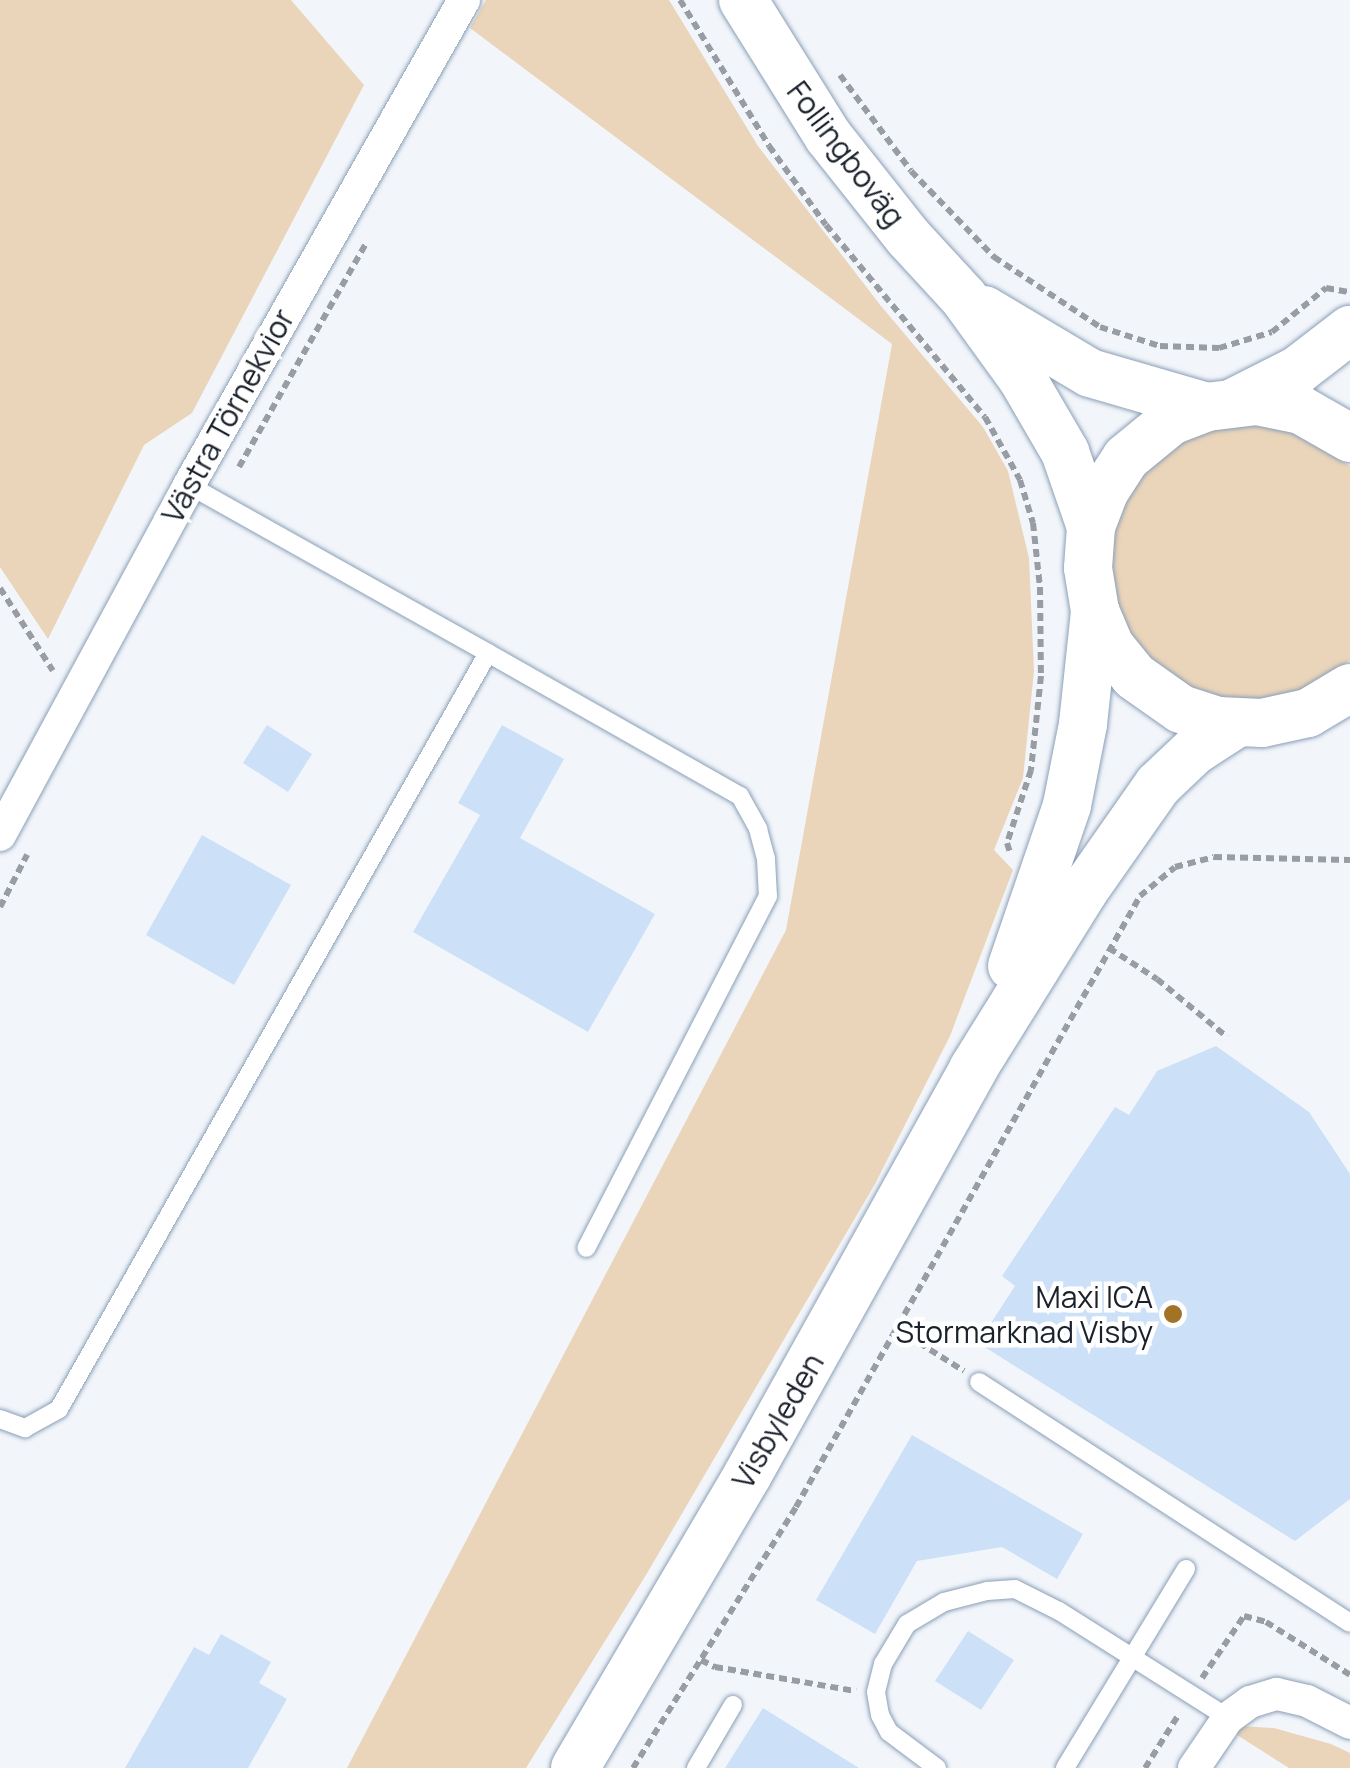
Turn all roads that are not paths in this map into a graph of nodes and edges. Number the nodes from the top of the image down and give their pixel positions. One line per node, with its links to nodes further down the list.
1 (464, 0): 7 (street, Västra Törnekvior)
2 (743, 0): 3 (main road, Follingboväg)
3 (964, 298): 5 (main road, Follingboväg); 8 (main road, Follingboväg)
4 (1350, 330): 5 (main road)
5 (1221, 404): 6 (main road, Follingboväg); 8 (main road)
6 (1350, 438)
7 (189, 485): 10 (lane); 15 (street, Västra Törnekvior)
8 (1091, 527): 9 (main road)
9 (1095, 611): 13 (main road); 16 (main road, Visbyleden)
10 (488, 654): 17 (lane); 19 (lane)
11 (1350, 688): 12 (main road)
12 (1287, 719): 13 (main road); 14 (main road)
13 (1237, 723): 16 (main road, Visbyleden)
14 (1350, 736)
15 (0, 835)
16 (1065, 883): 26 (main road, Visbyleden)
17 (586, 1248)
18 (980, 1382): 21 (lane)
19 (0, 1418)
20 (1186, 1569): 22 (lane)
21 (1350, 1623)
22 (1134, 1658): 24 (lane); 28 (lane); 29 (lane)
23 (733, 1705): 27 (lane)
24 (1228, 1718): 25 (street); 30 (street)
25 (1350, 1723)
26 (575, 1768)
27 (696, 1768)
28 (937, 1768)
29 (1065, 1768)
30 (1194, 1768)

